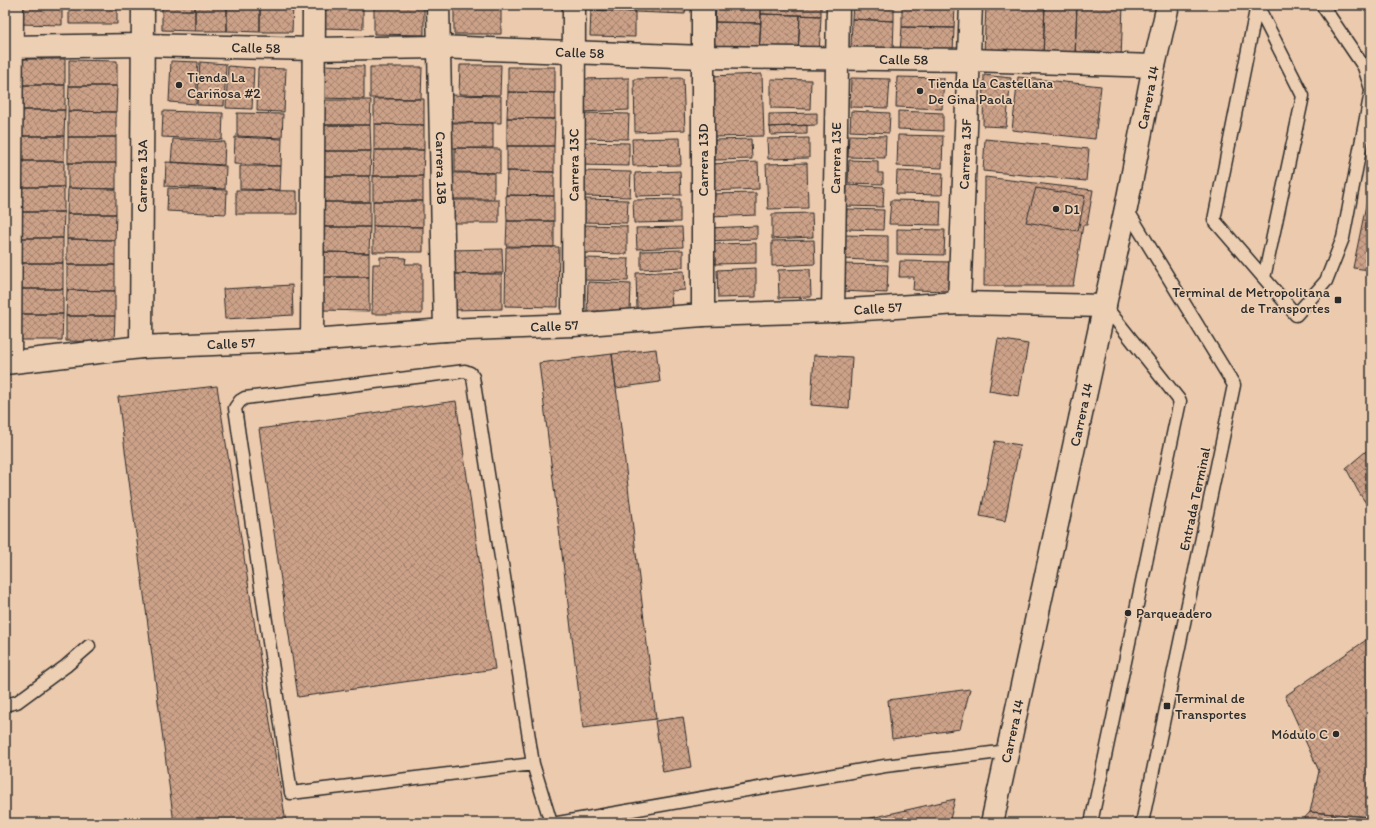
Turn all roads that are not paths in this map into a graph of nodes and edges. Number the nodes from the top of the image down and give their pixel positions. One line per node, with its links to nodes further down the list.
1 (12, 5): 13 (street)
2 (143, 5): 12 (street, Carrera 13A)
3 (314, 5): 15 (street)
4 (438, 5): 14 (street, Carrera 13B)
5 (574, 5): 16 (street, Carrera 13C)
6 (703, 5): 17 (street, Carrera 13D)
7 (838, 5): 18 (street, Carrera 13E)
8 (971, 5): 19 (street, Carrera 13F)
9 (1168, 5): 20 (street, Carrera 14)
10 (1257, 5): 24 (lane); 24 (lane)
11 (1322, 5): 21 (lane)
12 (143, 45): 13 (street, Calle 58); 15 (street, Calle 58); 32 (street, Carrera 13A)
13 (9, 47): 33 (street)
14 (438, 47): 15 (street, Calle 58); 16 (street, Calle 58); 30 (street, Carrera 13B)
15 (314, 49): 31 (street)
16 (574, 52): 17 (street, Calle 58); 29 (street, Carrera 13C)
17 (703, 57): 18 (street, Calle 58); 28 (street, Carrera 13D)
18 (838, 58): 19 (street, Calle 58); 27 (street, Carrera 13E)
19 (970, 60): 20 (street, Calle 58); 25 (street, Carrera 13F)
20 (1154, 66): 23 (street, Carrera 14)
21 (1371, 89)
22 (1371, 92): 24 (lane)
23 (1126, 208): 26 (street, Carrera 14); 42 (lane, Entrada Terminal)
24 (1264, 278)
25 (960, 303): 26 (street, Calle 57); 27 (street, Calle 57)
26 (1105, 306): 36 (street, Carrera 14); 41 (lane)
27 (832, 311): 28 (street, Calle 57)
28 (704, 315): 29 (street, Calle 57)
29 (573, 325): 30 (street, Calle 57)
30 (445, 330): 31 (street, Calle 57)
31 (312, 340): 32 (street, Calle 57)
32 (141, 347): 33 (street, Calle 57)
33 (8, 363)
34 (89, 646): 35 (lane)
35 (5, 705)
36 (1008, 751): 39 (lane); 40 (street, Carrera 14)
37 (533, 764): 37 (lane); 38 (lane)
38 (551, 823)
39 (558, 823)
40 (992, 823)
41 (1091, 823)
42 (1142, 823)

